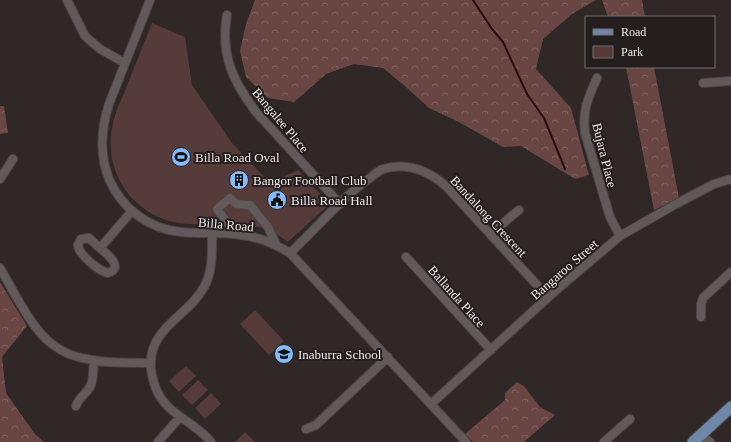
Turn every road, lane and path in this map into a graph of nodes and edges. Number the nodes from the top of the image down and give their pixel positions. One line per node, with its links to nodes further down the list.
1 (67, 0): 4 (street)
2 (150, 0): 4 (street, Billa Road)
3 (227, 16): 11 (street, Bangalee Place)
4 (125, 63): 13 (street, Billa Road)
5 (597, 78): 17 (street, Bujara Place)
6 (731, 81): 7 (street)
7 (703, 83)
8 (13, 159): 9 (street)
9 (0, 179)
10 (731, 179): 17 (street, Bangaroo Street)
11 (340, 204): 16 (street, Bandalong Crescent); 20 (street, Bandalong Crescent)
12 (519, 210): 16 (street)
13 (132, 211): 14 (street, Billa Road); 19 (street)
14 (212, 234): 15 (street, Billa Road); 29 (street)
15 (230, 234): 18 (street, Billa Road); 18 (street)
16 (490, 234): 24 (street, Bandalong Crescent)
17 (620, 236): 24 (street, Bangaroo Street)
18 (276, 244): 20 (street, Billa Road)
19 (100, 248): 19 (street)
20 (290, 253): 27 (street, Billa Road)
21 (406, 257): 26 (street, Ballanda Place)
22 (0, 268): 28 (street)
23 (730, 276): 25 (street)
24 (548, 298): 26 (street, Bangaroo Street)
25 (701, 317)
26 (491, 350): 30 (street, Bangaroo Street)
27 (388, 357): 30 (street, Billa Road); 36 (street)
28 (94, 360): 29 (street); 31 (street)
29 (151, 363): 34 (street)
30 (431, 404): 40 (street, Billa Road)
31 (76, 406)
32 (731, 407): 37 (main road)
33 (731, 414): 37 (main road)
34 (180, 417): 38 (street); 39 (street)
35 (630, 419): 41 (street)
36 (306, 429)
37 (705, 439): 42 (main road)
38 (158, 442)
39 (211, 442)
40 (466, 442)
41 (604, 442)
42 (693, 442)

